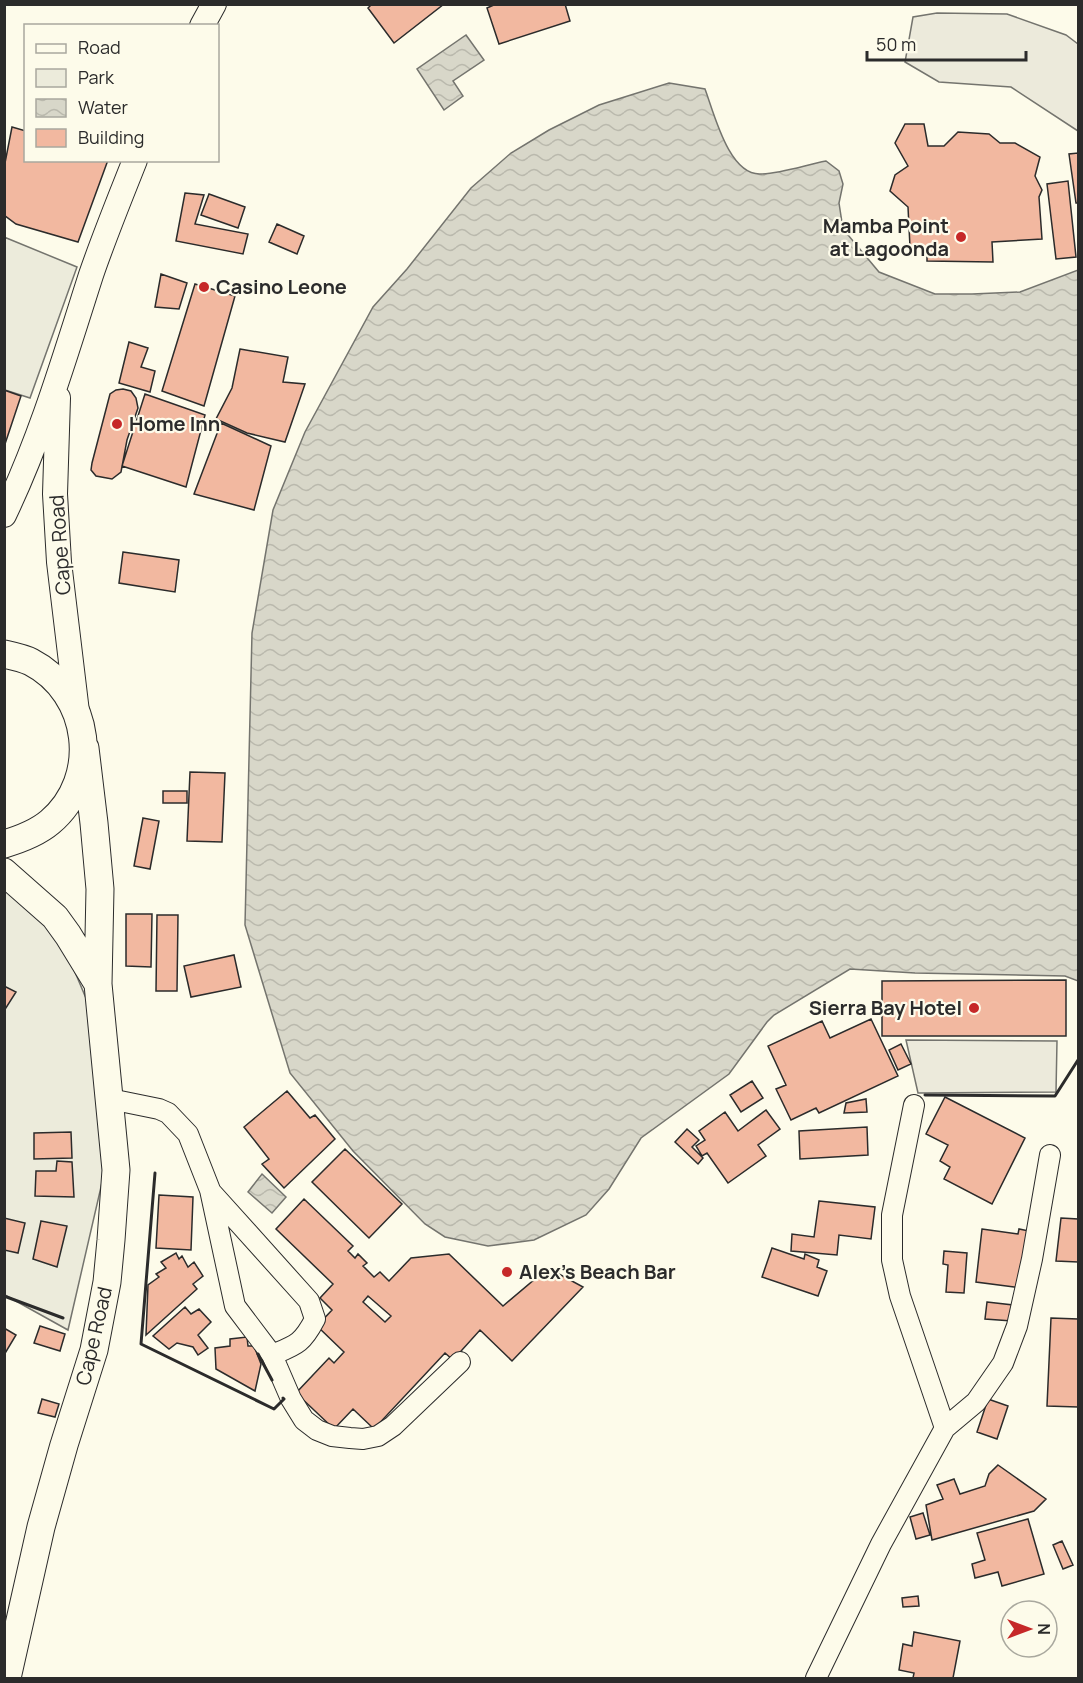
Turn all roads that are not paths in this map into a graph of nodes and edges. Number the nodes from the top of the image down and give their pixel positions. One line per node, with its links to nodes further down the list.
1 (214, 4): 2 (street)
2 (203, 24)
3 (134, 162): 4 (street, Cape Road)
4 (59, 377): 5 (street, Cape Road); 6 (street, Cape Road)
5 (55, 494): 6 (street); 8 (street, Cape Road)
6 (10, 505)
7 (4, 654): 8 (main road)
8 (77, 712): 9 (main road, Cape Road)
9 (85, 748): 10 (main road); 12 (main road, Cape Road)
10 (4, 844)
11 (4, 872): 12 (main road)
12 (98, 984): 13 (main road, Cape Road)
13 (110, 1099): 16 (street); 20 (main road, Cape Road)
14 (914, 1105): 19 (street)
15 (1050, 1155): 19 (street)
16 (210, 1190): 17 (street); 17 (street)
17 (272, 1355): 18 (street)
18 (460, 1362)
19 (945, 1428): 21 (street)
20 (8, 1678)
21 (816, 1678)

